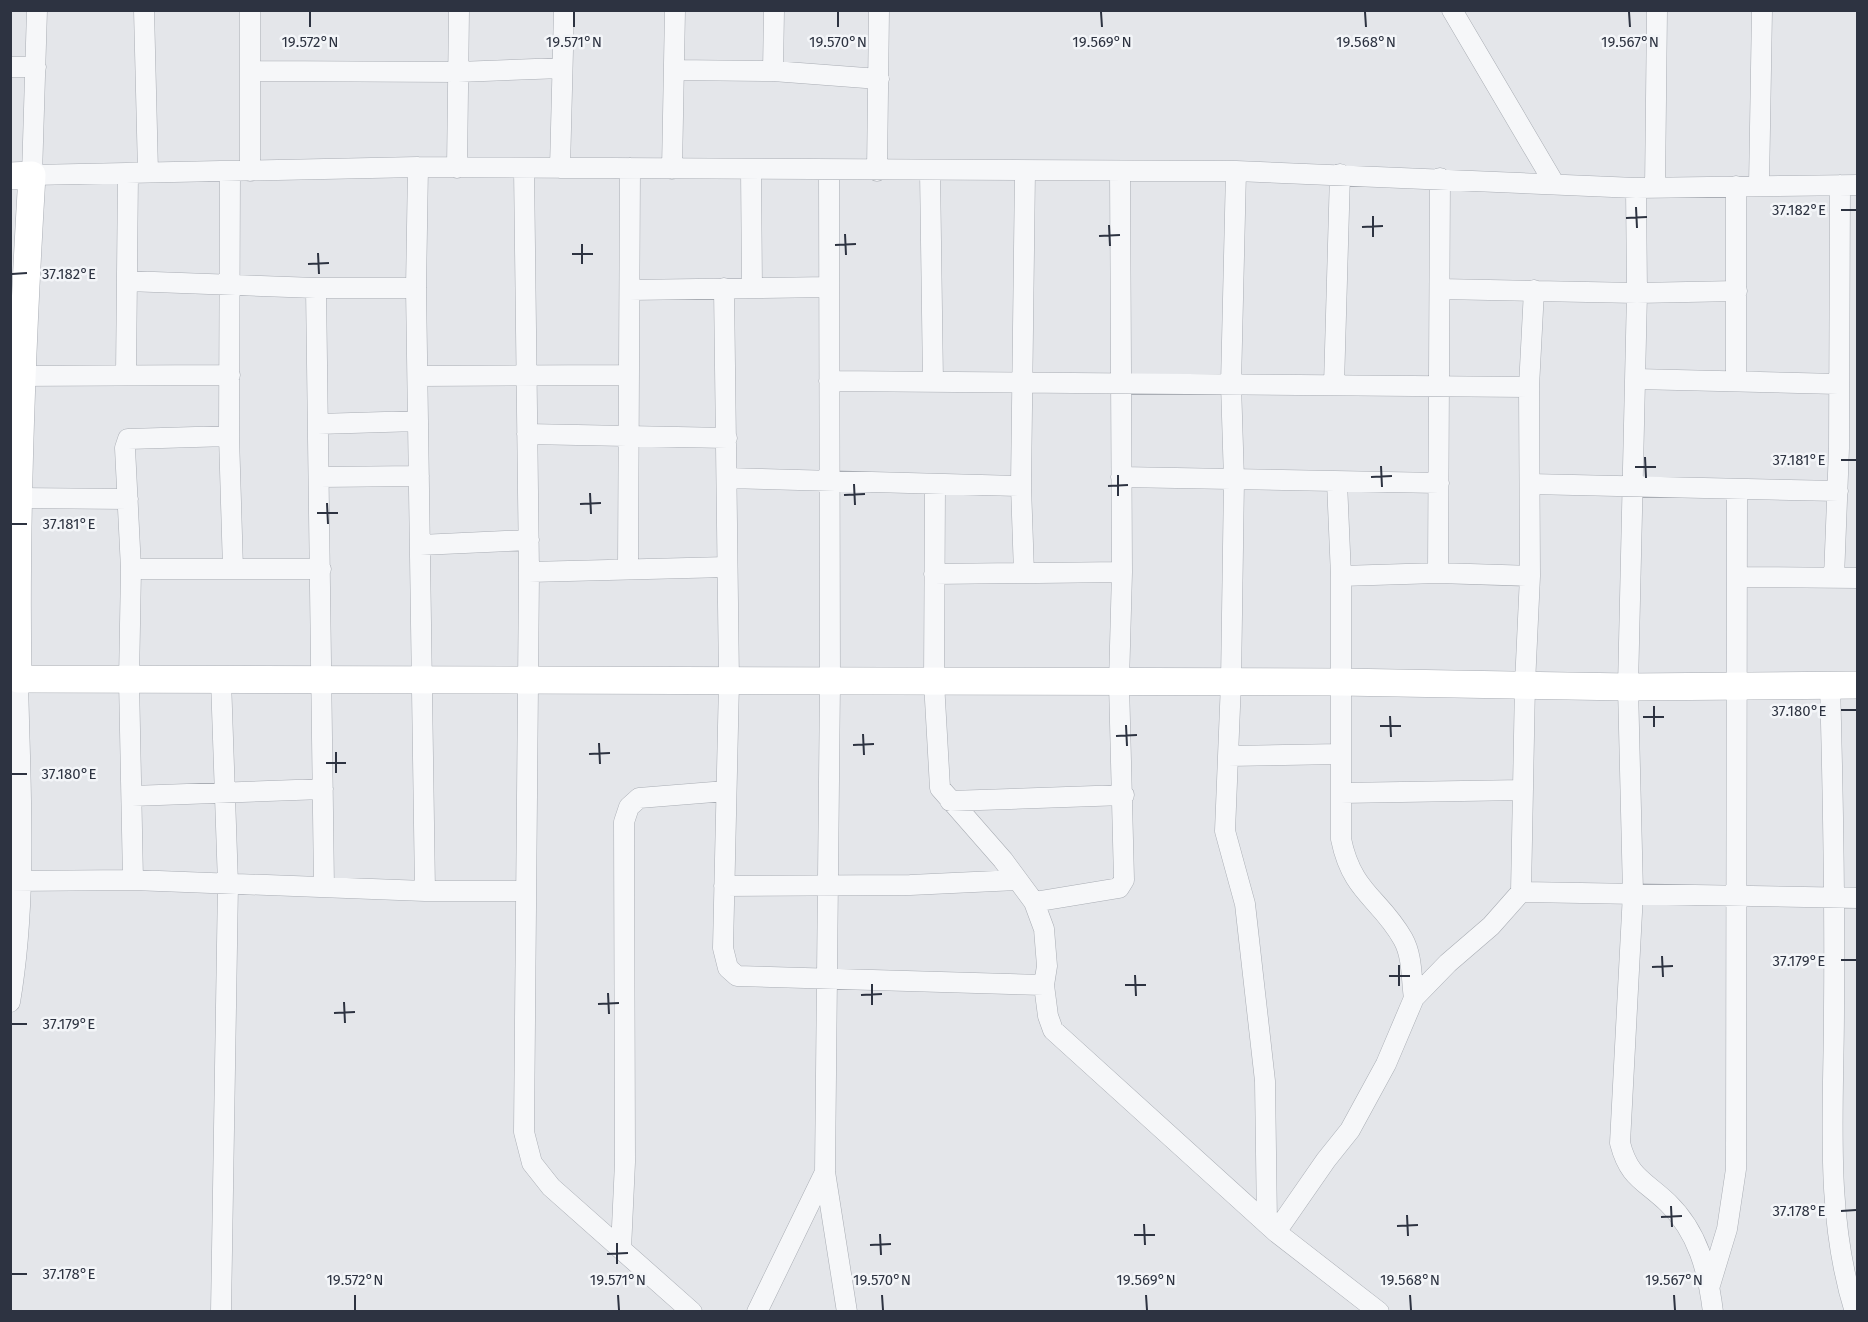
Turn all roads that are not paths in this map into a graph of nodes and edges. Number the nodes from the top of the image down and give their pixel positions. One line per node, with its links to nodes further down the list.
1 (37, 10): 13 (street)
2 (144, 10): 34 (street)
3 (250, 10): 17 (street)
4 (459, 10): 18 (street)
5 (564, 10): 14 (street)
6 (675, 10): 15 (street)
7 (774, 10): 16 (street)
8 (879, 10): 19 (street)
9 (1452, 10): 40 (street)
10 (1657, 10): 44 (street)
11 (1762, 10): 43 (street)
12 (10, 67): 13 (street)
13 (36, 67): 38 (street)
14 (562, 68): 18 (street); 23 (street)
15 (674, 70): 16 (street); 25 (street)
16 (773, 71): 19 (street)
17 (250, 72): 18 (street); 28 (street)
18 (458, 72): 21 (street)
19 (879, 79): 29 (street)
20 (418, 167): 21 (street); 28 (street); 49 (street)
21 (457, 168): 22 (street)
22 (524, 168): 23 (street); 63 (street)
23 (560, 168): 24 (street)
24 (630, 168): 25 (street); 53 (street)
25 (672, 169): 26 (street)
26 (751, 169): 27 (street); 51 (street)
27 (829, 170): 29 (street); 47 (street)
28 (240, 171): 34 (street); 46 (street)
29 (877, 171): 30 (street)
30 (930, 171): 31 (street); 67 (street)
31 (1025, 171): 32 (street); 68 (street)
32 (1120, 171): 33 (street); 69 (street)
33 (1236, 171): 37 (street); 70 (street)
34 (148, 172): 35 (street)
35 (128, 173): 38 (street); 45 (street)
36 (1857, 173): 41 (street)
37 (1340, 174): 39 (street); 72 (street)
38 (21, 175): 58 (street)
39 (1440, 178): 40 (street); 52 (street)
40 (1554, 183): 44 (street)
41 (1851, 185): 43 (street); 57 (street)
42 (1736, 186): 43 (street); 44 (street); 55 (street)
43 (1759, 186)
44 (1646, 188): 56 (street)
45 (127, 281): 46 (street); 59 (street)
46 (231, 285): 48 (street); 60 (street)
47 (829, 287): 51 (street); 66 (street)
48 (316, 288): 49 (street); 76 (street)
49 (416, 288): 62 (street)
50 (724, 288): 51 (street); 53 (street); 80 (street)
51 (752, 288)
52 (1440, 289): 54 (street); 73 (street)
53 (630, 290): 61 (street)
54 (1534, 290): 56 (street); 74 (street)
55 (1737, 291): 56 (street); 65 (street)
56 (1637, 293): 64 (street)
57 (1848, 293): 71 (street)
58 (15, 375): 59 (street); 95 (street)
59 (126, 375): 60 (street)
60 (230, 375): 79 (street)
61 (628, 375): 63 (street); 78 (street)
62 (417, 376): 63 (street); 75 (street)
63 (526, 376): 77 (street)
64 (1636, 379): 65 (street); 92 (street)
65 (1736, 380): 71 (street)
66 (829, 381): 67 (street); 85 (street)
67 (933, 382): 68 (street)
68 (1024, 382): 69 (street); 91 (street)
69 (1121, 382): 70 (street); 83 (street)
70 (1231, 384): 72 (street); 86 (street)
71 (1838, 384): 94 (street)
72 (1334, 385): 73 (street)
73 (1440, 386): 74 (street); 88 (street)
74 (1529, 387): 89 (street)
75 (418, 421): 76 (street); 81 (street)
76 (318, 424): 82 (street)
77 (527, 434): 78 (street); 97 (street)
78 (628, 435): 80 (street); 104 (street)
79 (229, 436): 96 (street); 102 (street)
80 (727, 438): 84 (street)
81 (419, 476): 82 (street); 98 (street)
82 (319, 477): 103 (street)
83 (1121, 477): 86 (street); 106 (street)
84 (727, 478): 85 (street); 100 (street)
85 (829, 480): 90 (street); 122 (street)
86 (1234, 480): 87 (street); 124 (street)
87 (1337, 482): 88 (street); 110 (street)
88 (1439, 483): 108 (street)
89 (1530, 484): 92 (street); 111 (street)
90 (935, 486): 91 (street); 109 (street)
91 (1022, 486): 107 (street)
92 (1634, 488): 93 (street); 131 (street)
93 (1737, 490): 94 (street); 112 (street)
94 (1838, 491): 113 (street)
95 (17, 498): 96 (street); 99 (street)
96 (128, 498): 101 (street)
97 (528, 540): 98 (street); 105 (street)
98 (420, 545): 120 (street)
99 (13, 566): 115 (street)
100 (727, 567): 104 (street); 121 (street)
101 (130, 569): 102 (street); 116 (street)
102 (233, 569): 103 (street)
103 (321, 569): 119 (street)
104 (628, 569): 105 (street)
105 (529, 572): 118 (street)
106 (1122, 572): 107 (street); 126 (street)
107 (1024, 573): 109 (street)
108 (1437, 573): 110 (street); 111 (street)
109 (934, 574): 123 (street)
110 (1341, 576): 125 (street)
111 (1530, 576): 127 (street)
112 (1738, 577): 113 (street); 130 (street)
113 (1834, 578): 114 (street)
114 (1857, 578)
115 (14, 679): 116 (street); 144 (street)
116 (129, 680): 117 (street); 139 (street)
117 (221, 680): 119 (street); 137 (street)
118 (528, 680): 120 (street); 121 (street); 150 (street)
119 (323, 681): 120 (street); 134 (street)
120 (423, 681): 149 (street)
121 (729, 682): 122 (street); 136 (street)
122 (830, 682): 123 (street); 146 (street)
123 (934, 682): 126 (street); 141 (street)
124 (1231, 682): 125 (street); 126 (street); 133 (street)
125 (1340, 682): 127 (street); 132 (street)
126 (1119, 683): 140 (street)
127 (1524, 684): 131 (street); 135 (street)
128 (1830, 684): 129 (street); 130 (street); 154 (street)
129 (1857, 685)
130 (1736, 686): 131 (street); 153 (street)
131 (1628, 687): 152 (street)
132 (1340, 754): 133 (street); 138 (street)
133 (1228, 756): 162 (street)
134 (323, 789): 137 (street); 148 (street)
135 (1523, 790): 138 (street); 151 (street)
136 (726, 791): 147 (street); 163 (street)
137 (225, 792): 139 (street); 145 (street)
138 (1341, 793): 159 (street)
139 (132, 795): 142 (street)
140 (1124, 795): 141 (street); 156 (street)
141 (950, 801): 143 (street)
142 (134, 880): 144 (street); 145 (street)
143 (1017, 880): 146 (street); 156 (street)
144 (16, 881): 160 (street)
145 (228, 884): 148 (street); 165 (street)
146 (829, 885): 147 (street); 157 (street)
147 (724, 886): 157 (street)
148 (324, 887): 149 (street)
149 (425, 891): 150 (street)
150 (525, 891): 163 (street)
151 (1521, 892): 152 (street); 159 (street)
152 (1633, 893): 153 (street); 164 (street)
153 (1734, 897): 154 (street); 164 (street)
154 (1835, 897): 155 (street); 171 (street)
155 (1857, 898)
156 (1034, 902): 158 (street)
157 (828, 979): 158 (street); 161 (street)
158 (1044, 985): 162 (street)
159 (1414, 998): 162 (street)
160 (10, 1002)
161 (825, 1172): 167 (street); 168 (street)
162 (1272, 1228): 169 (street)
163 (621, 1249): 166 (street)
164 (1710, 1286): 170 (street)
165 (221, 1311)
166 (692, 1311)
167 (757, 1311)
168 (847, 1311)
169 (1379, 1311)
170 (1713, 1311)
171 (1855, 1311)

